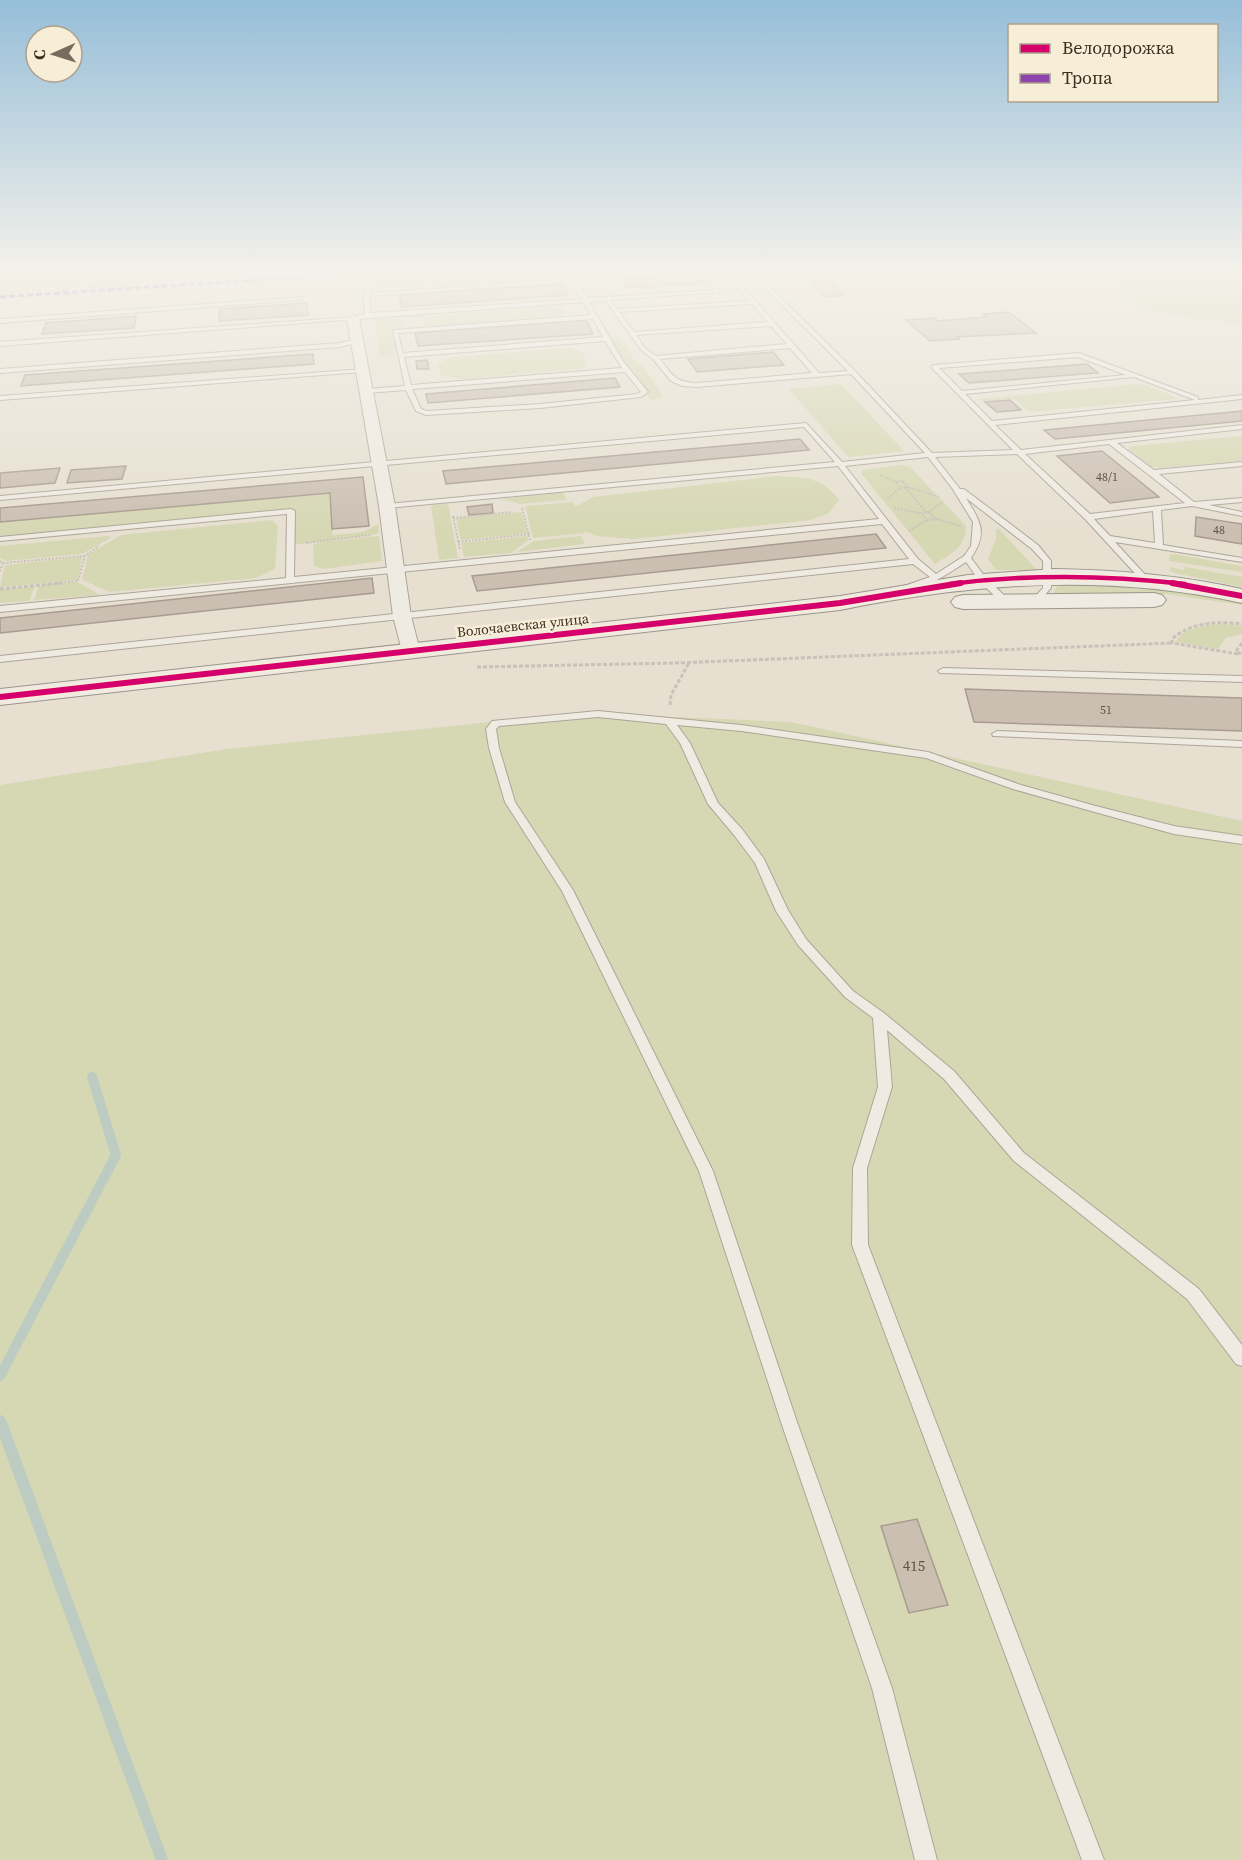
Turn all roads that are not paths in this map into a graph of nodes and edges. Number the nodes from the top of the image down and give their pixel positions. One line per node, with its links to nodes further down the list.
1 (160, 359): 12 (lane)
2 (360, 359): 10 (street)
3 (401, 359): 16 (lane)
4 (619, 359): 11 (lane)
5 (656, 359): 14 (lane)
6 (802, 359): 14 (lane)
7 (839, 359): 13 (lane)
8 (1033, 359): 18 (lane)
9 (1089, 359): 15 (lane)
10 (362, 370): 17 (street); 20 (lane)
11 (626, 370): 16 (lane); 16 (lane)
12 (0, 371)
13 (852, 372): 14 (lane); 26 (lane)
14 (817, 375)
15 (1135, 376): 18 (lane); 21 (lane)
16 (408, 387): 17 (lane)
17 (367, 391): 27 (street)
18 (960, 393): 22 (lane)
19 (1242, 397): 21 (lane)
20 (0, 398)
21 (1200, 400): 22 (lane)
22 (990, 423): 25 (lane)
23 (1242, 427): 24 (lane)
24 (1110, 441): 25 (lane); 30 (lane)
25 (1019, 452): 26 (lane); 38 (lane)
26 (930, 455): 28 (lane); 31 (lane)
27 (378, 463): 28 (lane); 32 (lane); 35 (street)
28 (840, 464): 35 (lane); 39 (lane)
29 (1242, 464): 30 (lane)
30 (1152, 472): 34 (lane)
31 (955, 487): 43 (lane); 47 (lane)
32 (0, 498)
33 (1242, 500): 34 (lane)
34 (1192, 504): 36 (lane); 37 (lane)
35 (387, 506): 46 (street)
36 (1157, 508): 38 (lane); 42 (lane)
37 (1242, 514)
38 (1088, 517): 40 (lane)
39 (885, 521): 45 (lane); 46 (lane)
40 (1107, 538): 42 (lane); 51 (lane)
41 (0, 539): 49 (lane)
42 (1159, 547): 44 (lane)
43 (967, 558): 48 (lane); 50 (lane)
44 (1242, 560)
45 (915, 561): 48 (lane); 59 (lane)
46 (397, 569): 49 (lane); 59 (street)
47 (1049, 575): 50 (street, Волочаевская улица); 51 (street, Волочаевская улица); 55 (lane)
48 (936, 578): 52 (lane)
49 (290, 579): 57 (lane)
50 (983, 580): 52 (street, Волочаевская улица); 54 (lane)
51 (1146, 580): 53 (street, Волочаевская улица)
52 (904, 589): 56 (street, Волочаевская улица)
53 (1242, 596)
54 (1005, 601): 55 (street, Волочаевская улица); 56 (street, Волочаевская улица)
55 (1034, 602): 58 (street, Волочаевская улица)
56 (840, 603): 60 (street, Волочаевская улица)
57 (0, 609)
58 (1242, 611)
59 (402, 616): 60 (street); 61 (lane)
60 (411, 651): 64 (street, Волочаевская улица)
61 (0, 659)
62 (943, 671): 63 (lane)
63 (1242, 679)
64 (0, 697)
65 (668, 720): 68 (lane); 69 (lane); 71 (lane)
66 (997, 734): 67 (lane)
67 (1242, 744)
68 (1242, 840)
69 (879, 1016): 70 (lane); 72 (lane)
70 (1242, 1358)
71 (926, 1860)
72 (1093, 1860)

